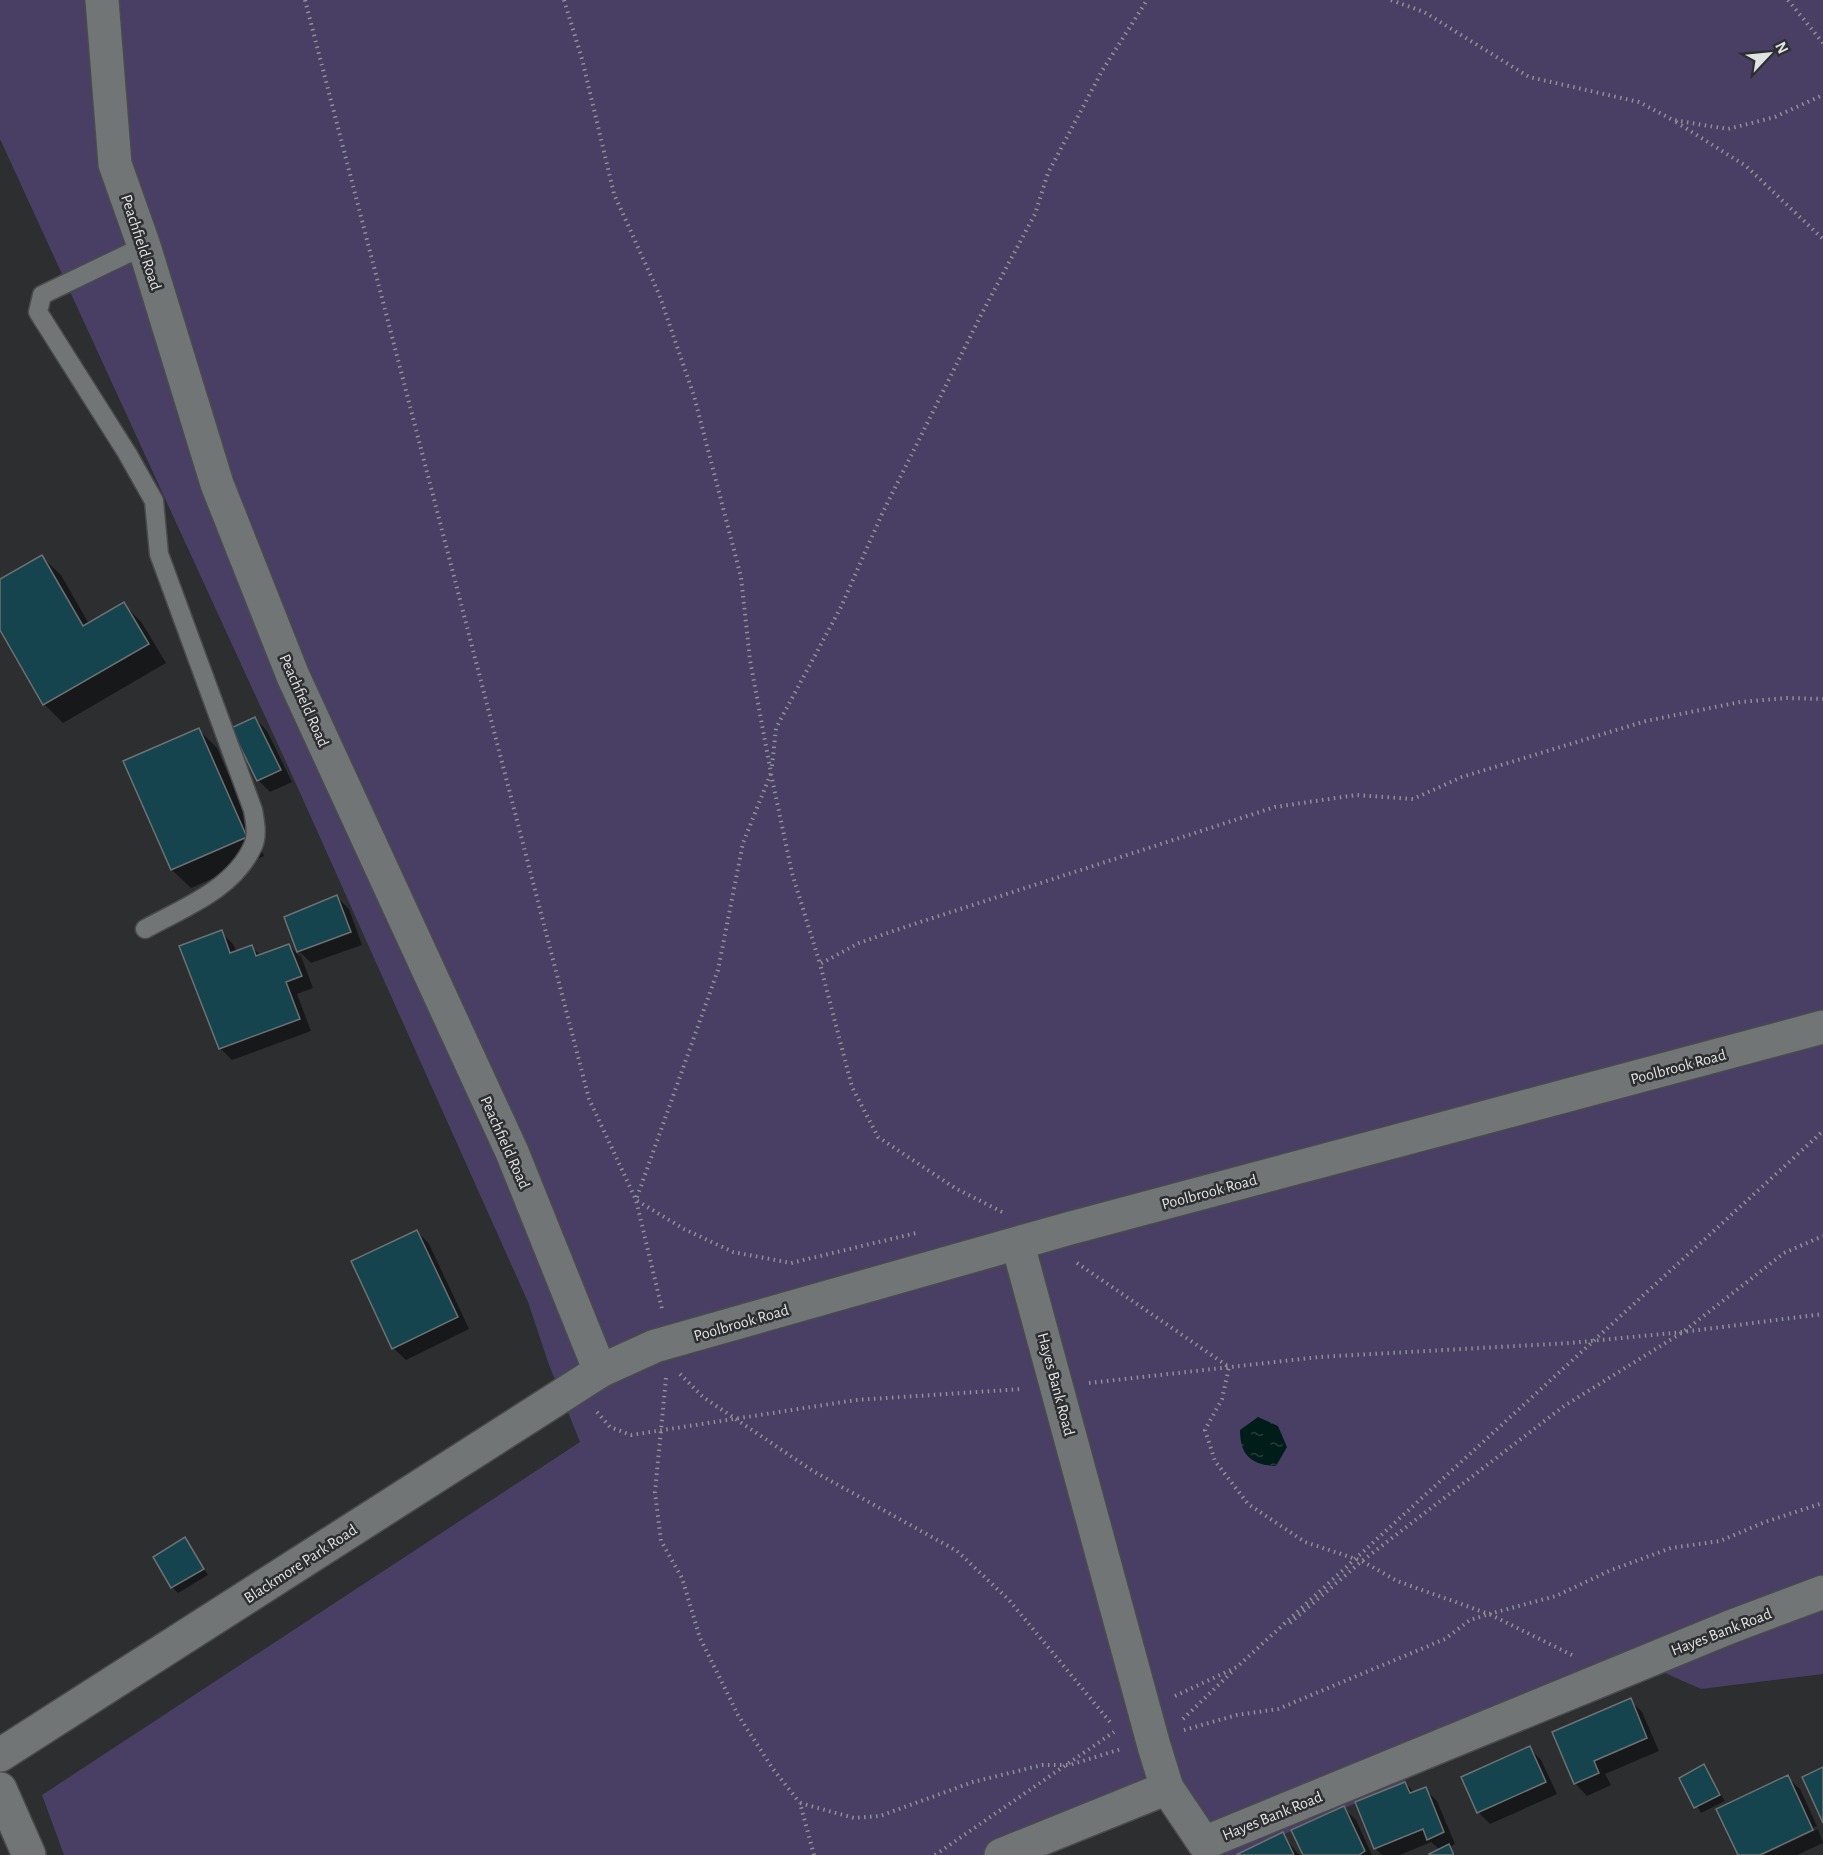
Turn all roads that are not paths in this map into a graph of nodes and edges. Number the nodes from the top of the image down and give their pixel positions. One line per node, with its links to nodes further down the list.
1 (102, 0): 2 (street, Peachfield Road)
2 (144, 246): 3 (lane); 6 (street, Peachfield Road)
3 (145, 929)
4 (1823, 1027): 5 (street, Poolbrook Road)
5 (1015, 1230): 6 (street, Poolbrook Road); 9 (street, Hayes Bank Road)
6 (600, 1371): 8 (street, Blackmore Park Road)
7 (1823, 1592): 11 (street, Hayes Bank Road)
8 (0, 1755)
9 (1167, 1788): 11 (street, Hayes Bank Road); 13 (street)
10 (0, 1789): 12 (street)
11 (1207, 1849)
12 (29, 1855)
13 (1001, 1855)

